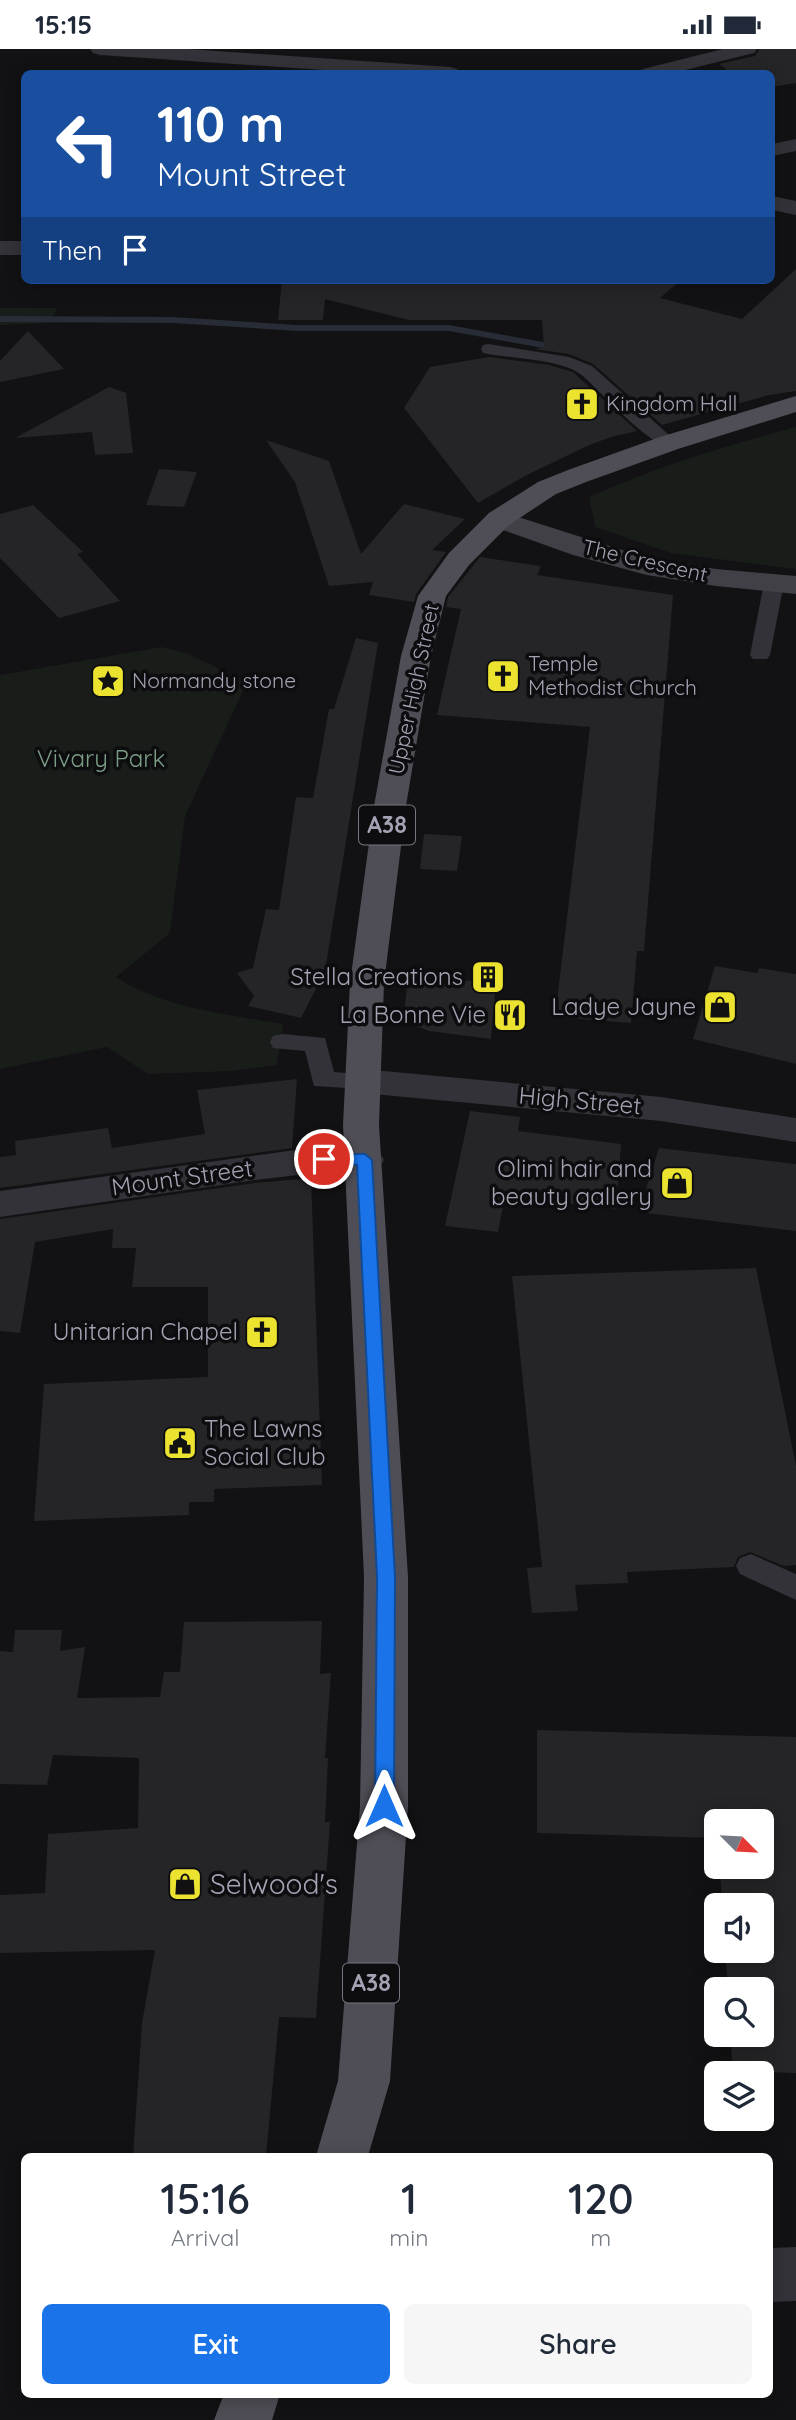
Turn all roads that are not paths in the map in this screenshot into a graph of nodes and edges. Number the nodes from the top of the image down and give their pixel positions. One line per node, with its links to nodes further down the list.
1 (100, 49): 4 (street)
2 (449, 49): 5 (street)
3 (747, 49): 6 (street)
4 (397, 70)
5 (440, 70)
6 (662, 70)
7 (796, 145): 8 (street)
8 (775, 149)
9 (775, 204): 10 (street)
10 (796, 208)
11 (0, 248): 12 (street)
12 (21, 249)
13 (489, 349): 15 (lane)
14 (796, 404): 15 (main road, Upper High Street / A38)
15 (669, 443): 16 (main road, Upper High Street / A38)
16 (499, 519): 17 (street, The Crescent); 20 (main road, Upper High Street / A38)
17 (785, 584): 18 (lane)
18 (760, 655)
19 (282, 1042): 20 (lane)
20 (362, 1081): 21 (street, High Street); 22 (main road, Upper High Street / A38)
21 (796, 1130)
22 (365, 1160): 23 (street, Mount Street); 26 (main road, A38)
23 (0, 1204)
24 (751, 1566): 25 (lane)
25 (796, 1588)
26 (343, 2153)
27 (796, 2274): 28 (street)
28 (773, 2275)
29 (251, 2398): 30 (main road)
30 (243, 2420)

